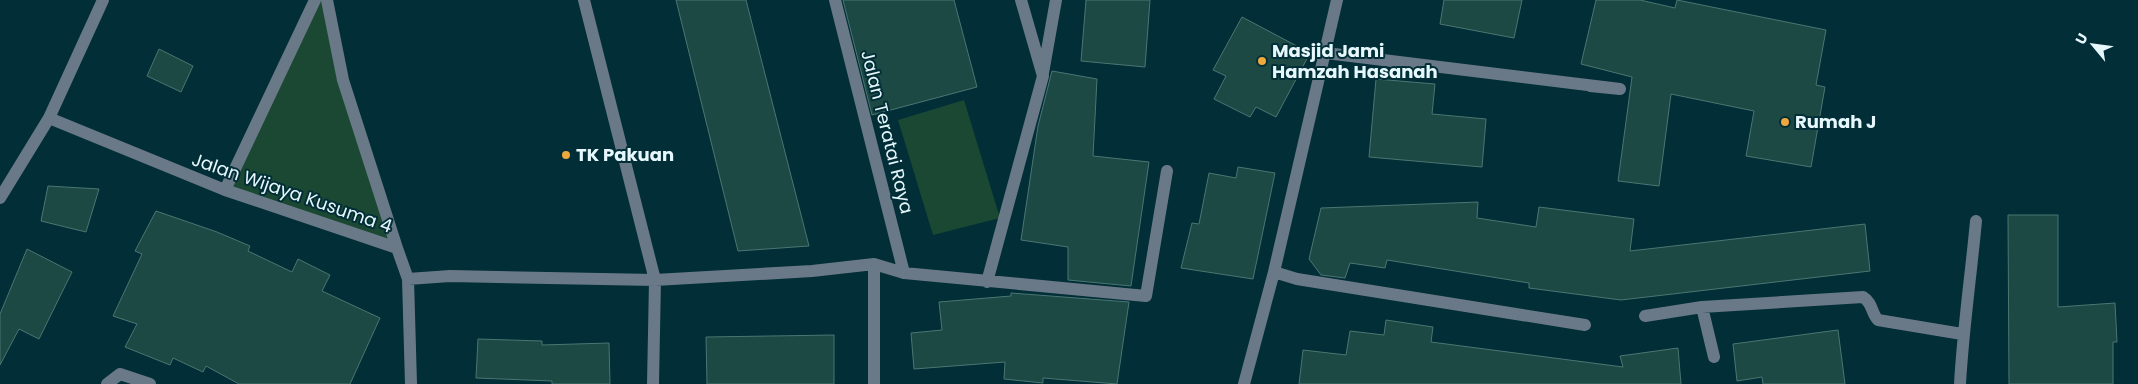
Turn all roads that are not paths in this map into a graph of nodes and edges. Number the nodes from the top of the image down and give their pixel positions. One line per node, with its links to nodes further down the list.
1 (103, 0): 12 (street)
2 (315, 0): 14 (street)
3 (327, 0): 17 (street)
4 (584, 0): 22 (street)
5 (835, 0): 20 (street, Jalan Teratai Raya)
6 (1021, 0): 10 (street)
7 (1056, 0): 10 (street)
8 (1337, 0): 9 (street)
9 (1326, 53): 11 (street); 19 (street)
10 (1043, 76): 23 (street)
11 (1620, 90)
12 (48, 118): 14 (street, Jalan Wijaya Kusuma 4); 15 (street)
13 (1167, 171): 23 (street)
14 (224, 190): 17 (street, Jalan Wijaya Kusuma 4)
15 (0, 198)
16 (1976, 221): 27 (street)
17 (397, 248): 21 (street, Jalan Wijaya Kusuma 4)
18 (874, 264): 20 (street); 22 (street); 33 (street)
19 (1274, 272): 26 (street); 34 (street)
20 (904, 273): 23 (street)
21 (408, 279): 22 (street); 31 (street, Jalan Wijaya Kusuma 4)
22 (655, 280): 32 (street)
23 (987, 282)
24 (1702, 307): 25 (street); 27 (street); 28 (street)
25 (1645, 316)
26 (1585, 326)
27 (1962, 334): 35 (street)
28 (1714, 357)
29 (108, 384): 30 (street)
30 (150, 384)
31 (411, 384)
32 (653, 384)
33 (874, 384)
34 (1244, 384)
35 (1960, 384)

